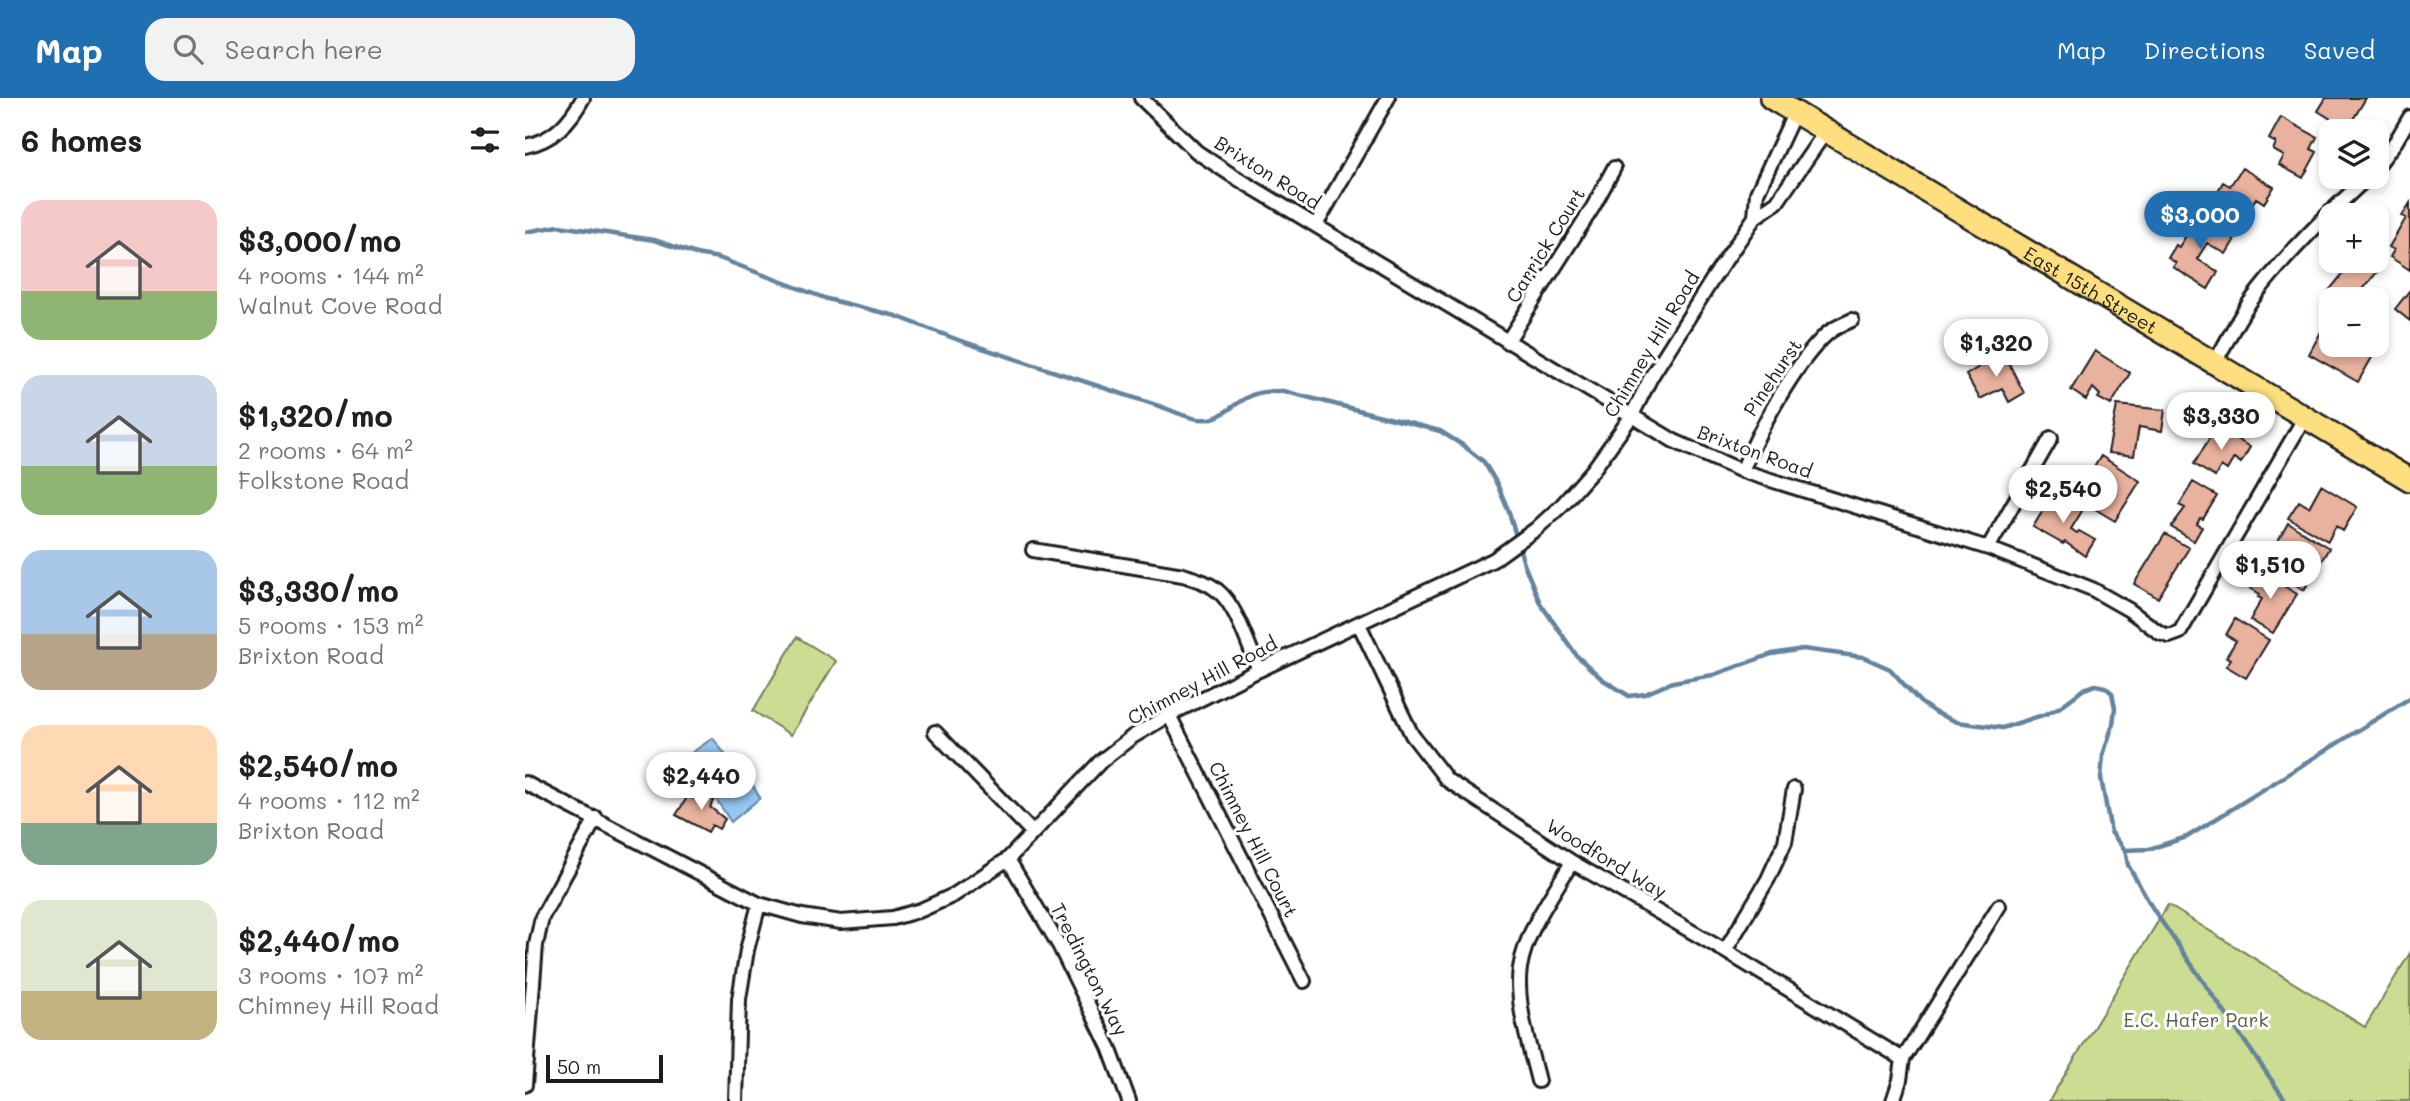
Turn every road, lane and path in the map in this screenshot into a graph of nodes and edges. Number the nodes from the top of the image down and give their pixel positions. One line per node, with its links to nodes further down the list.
1 (583, 98): 8 (street)
2 (1141, 98): 13 (street, Brixton Road)
3 (1388, 98): 13 (street)
4 (1770, 98): 5 (main road, East 15th Street)
5 (1795, 113): 7 (main road, East 15th Street); 12 (street)
6 (2410, 117): 9 (street)
7 (1826, 131): 12 (street); 16 (main road, East 15th Street)
8 (525, 146)
9 (2389, 150)
10 (1614, 168): 15 (street, Carrick Court)
11 (2356, 189): 16 (street)
12 (1755, 217): 17 (street, Chimney Hill Road)
13 (1316, 225): 15 (street, Brixton Road)
14 (1852, 320): 20 (street, Pinehurst)
15 (1507, 342): 17 (street, Brixton Road)
16 (2215, 362): 18 (main road, East 15th Street)
17 (1631, 416): 20 (street, Brixton Road); 24 (street, Chimney Hill Road)
18 (2305, 417): 21 (main road, East 15th Street); 22 (street, Brixton Road)
19 (2051, 438): 22 (street)
20 (1742, 471): 22 (street, Brixton Road)
21 (2410, 480)
22 (1988, 548)
23 (1033, 551): 25 (street)
24 (1359, 624): 25 (street, Chimney Hill Road); 33 (street, Woodford Way)
25 (1259, 670): 26 (street, Chimney Hill Road)
26 (1169, 715): 31 (street, Chimney Hill Road); 37 (street, Chimney Hill Court)
27 (935, 732): 31 (street)
28 (525, 783): 30 (street, Chimney Hill Road)
29 (1794, 789): 36 (street)
30 (596, 818): 34 (street, Chimney Hill Road); 40 (street)
31 (1033, 834): 32 (street, Chimney Hill Road)
32 (1008, 859): 34 (street, Chimney Hill Road); 42 (street, Tredington Way)
33 (1572, 862): 36 (street, Woodford Way); 39 (street)
34 (759, 904): 41 (street)
35 (1999, 906): 38 (street)
36 (1725, 951): 38 (street, Woodford Way)
37 (1304, 981)
38 (1902, 1059): 43 (street)
39 (1538, 1081)
40 (525, 1086)
41 (736, 1101)
42 (1129, 1101)
43 (1893, 1101)

